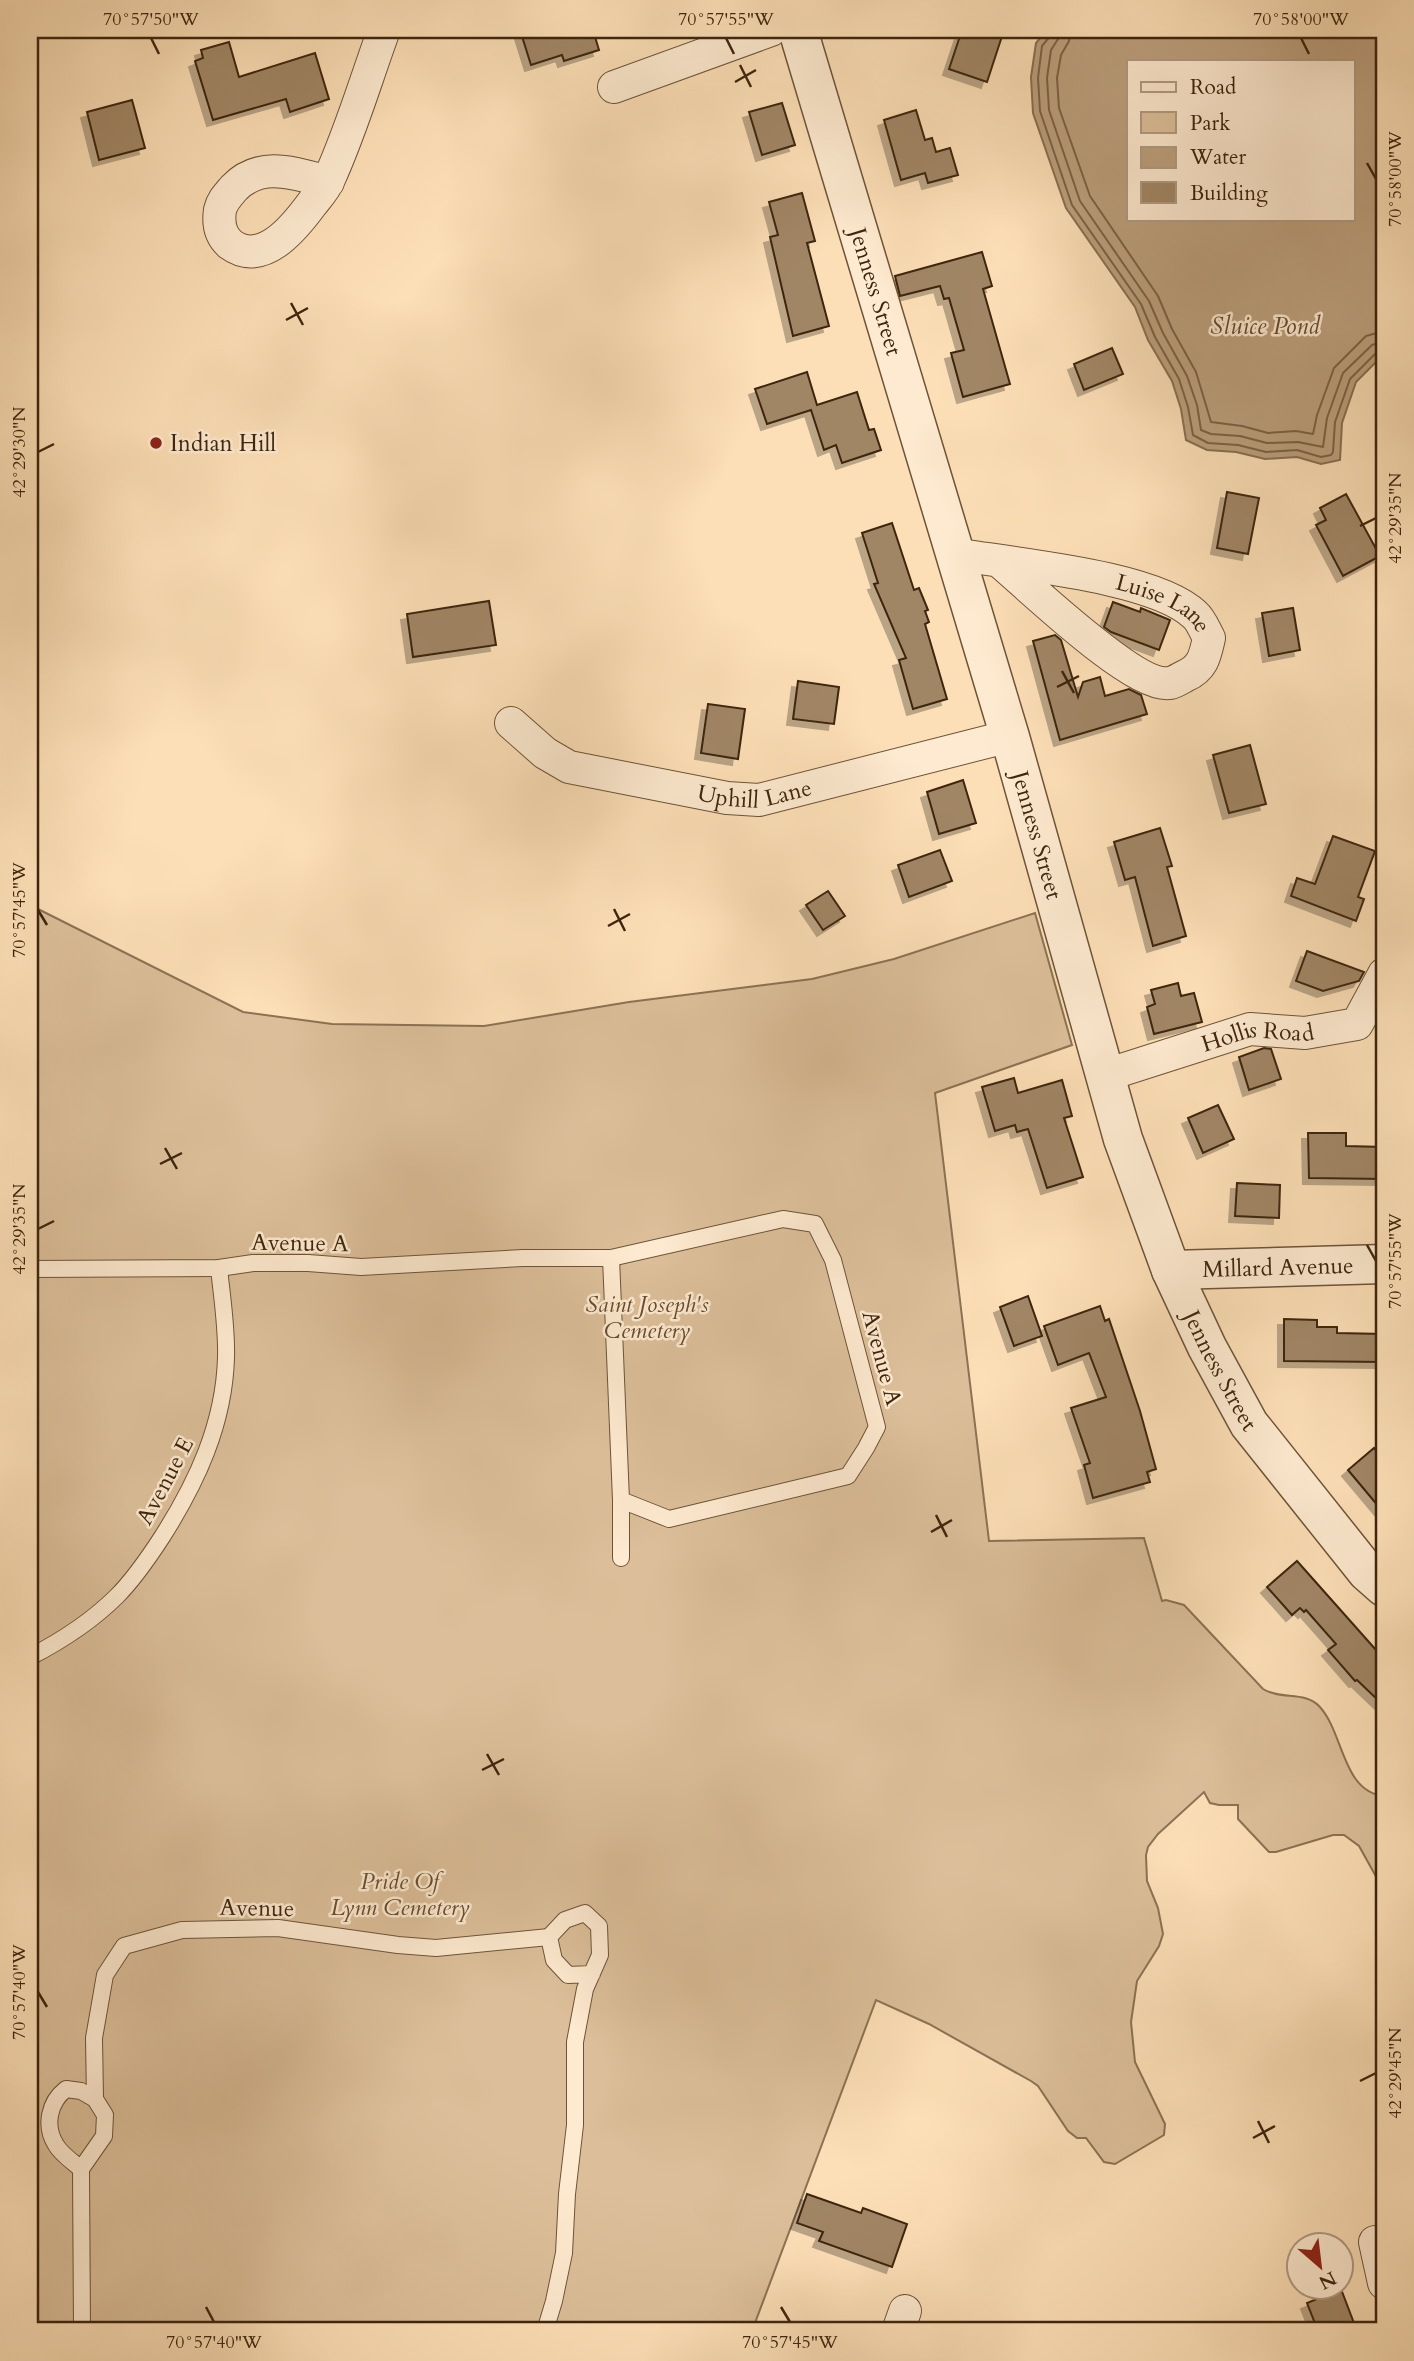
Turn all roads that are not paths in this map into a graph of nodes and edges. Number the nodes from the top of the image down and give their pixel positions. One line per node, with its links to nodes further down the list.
1 (384, 30): 5 (street)
2 (771, 30): 4 (street)
3 (798, 30): 6 (street, Jenness Street)
4 (614, 87)
5 (328, 182)
6 (954, 554): 7 (street, Luise Lane); 9 (street, Jenness Street)
7 (1000, 562): 7 (street, Luise Lane)
8 (511, 723): 9 (street, Uphill Lane)
9 (1010, 736): 11 (street, Jenness Street)
10 (1384, 974): 11 (street, Hollis Road)
11 (1106, 1075): 16 (street, Jenness Street)
12 (611, 1258): 14 (lane, Avenue A); 17 (lane); 17 (lane, Avenue A)
13 (1384, 1264): 16 (street, Millard Avenue)
14 (219, 1268): 15 (lane, Avenue A); 20 (lane, Avenue E)
15 (30, 1269)
16 (1171, 1270): 19 (street, Jenness Street)
17 (621, 1500): 18 (lane)
18 (621, 1558)
19 (1384, 1587)
20 (30, 1657)
21 (549, 1937): 22 (lane); 22 (lane); 23 (lane, Avenue)
22 (592, 1974): 28 (lane)
23 (96, 2099): 24 (lane, Avenue); 24 (lane)
24 (81, 2169): 27 (lane)
25 (1375, 2242): 26 (street)
26 (1384, 2283)
27 (82, 2331)
28 (545, 2331)

